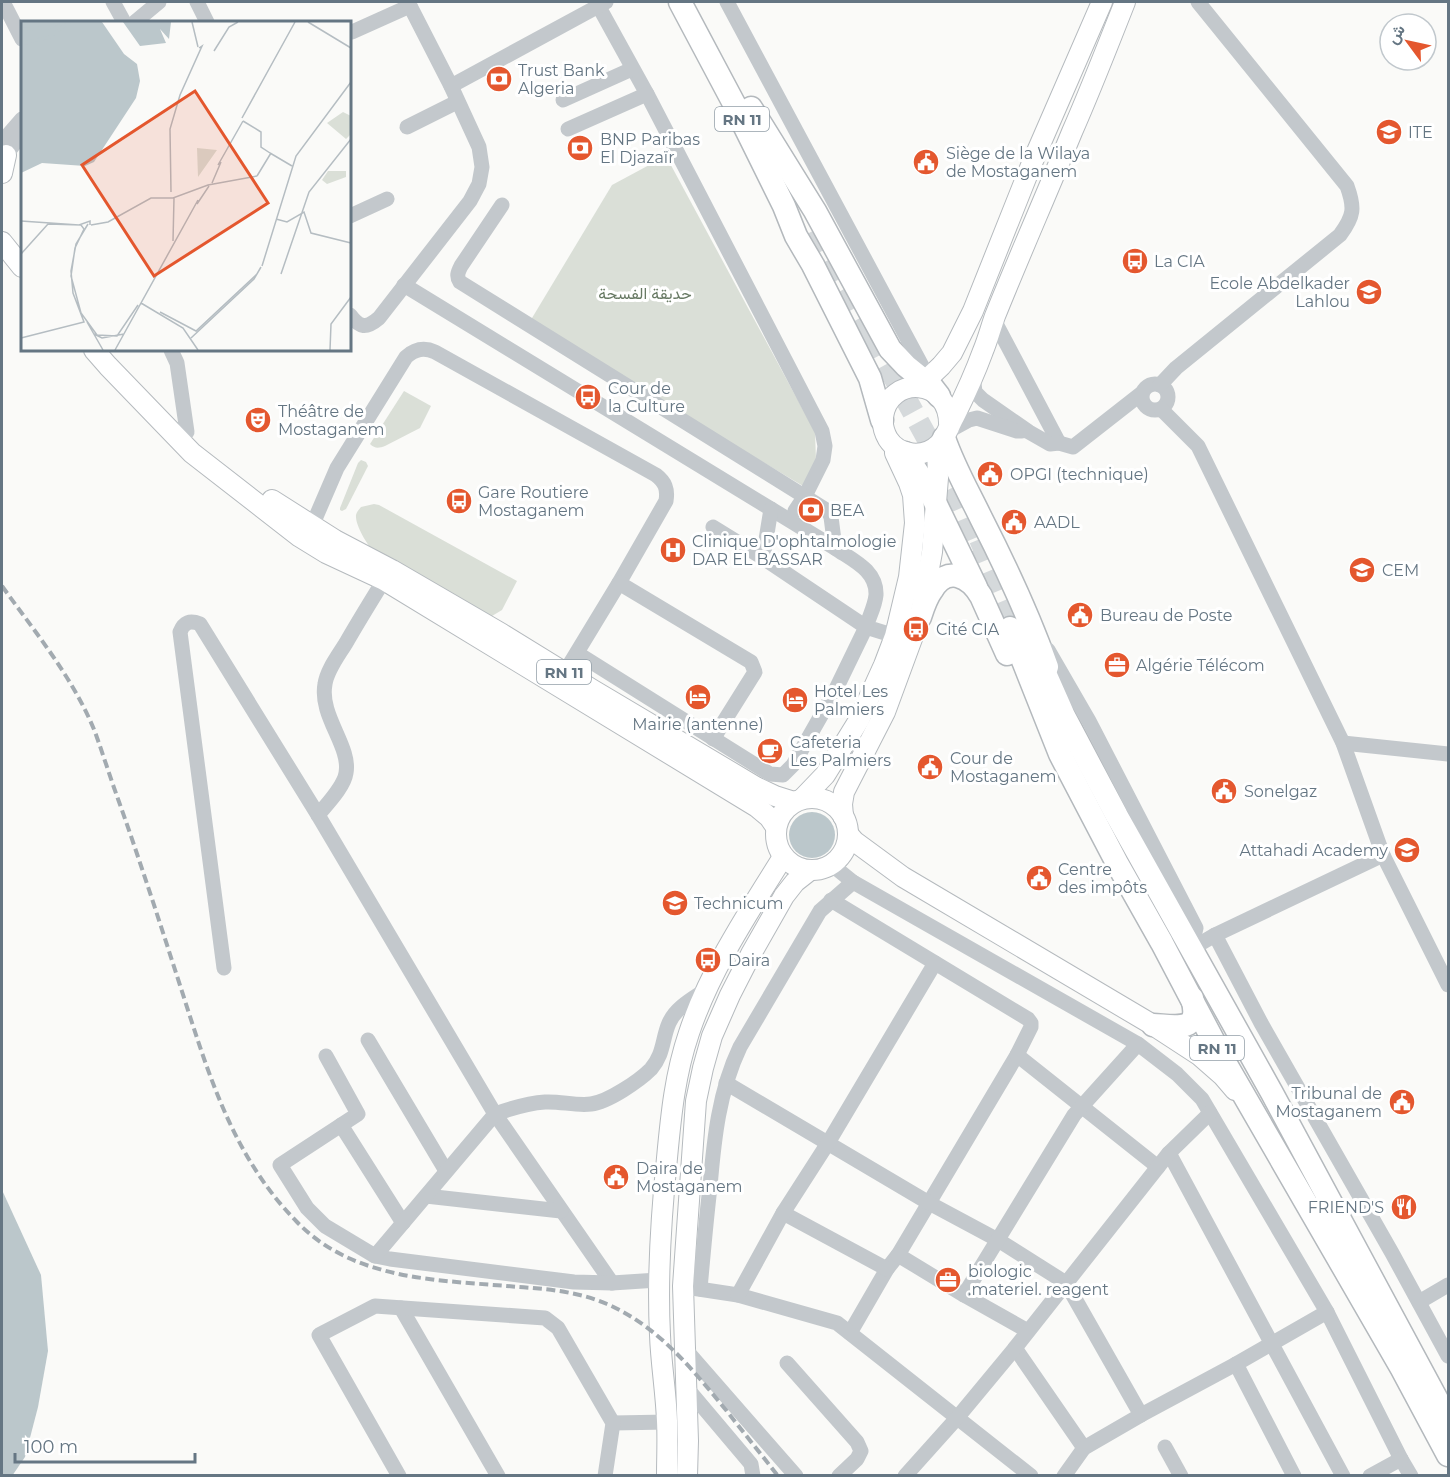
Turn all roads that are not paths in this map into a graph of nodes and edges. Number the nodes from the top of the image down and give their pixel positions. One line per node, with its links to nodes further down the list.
1 (3, 2): 17 (street)
2 (112, 2): 13 (street)
3 (159, 2): 14 (street)
4 (197, 2): 15 (street)
5 (680, 2): 23 (highway, RN 11)
6 (696, 2): 23 (highway, RN 11)
7 (727, 2): 45 (street)
8 (1102, 2): 45 (main road)
9 (1125, 2): 39 (main road)
10 (1197, 2): 44 (street)
11 (409, 4): 16 (street); 19 (street)
12 (604, 4): 18 (street); 19 (street)
13 (122, 21)
14 (136, 21)
15 (206, 21)
16 (352, 32)
17 (21, 37)
18 (632, 69): 20 (street); 21 (street)
19 (451, 87): 22 (street)
20 (647, 94): 26 (street); 53 (street)
21 (563, 100)
22 (457, 102): 25 (street); 37 (street)
23 (746, 112): 33 (highway, RN 11); 45 (highway); 51 (highway)
24 (21, 120): 28 (street)
25 (407, 127)
26 (568, 129)
27 (21, 135): 28 (street)
28 (3, 158)
29 (387, 199): 31 (street)
30 (502, 205): 53 (street)
31 (351, 216)
32 (2, 229): 35 (main road)
33 (811, 232)
34 (2, 242): 36 (main road)
35 (21, 252)
36 (21, 266)
37 (404, 285): 38 (street); 55 (street)
38 (351, 316)
39 (994, 320): 43 (main road); 52 (street)
40 (95, 351): 61 (main road, RN 11)
41 (112, 351): 48 (main road, RN 11)
42 (171, 351): 48 (street)
43 (973, 375): 49 (street); 50 (main road)
44 (1160, 385): 46 (street); 47 (street)
45 (928, 386): 50 (main road); 51 (main road)
46 (1142, 393): 47 (street); 52 (street)
47 (1161, 409): 71 (street)
48 (187, 432): 57 (main road, RN 11)
49 (1029, 432): 50 (street); 52 (street)
50 (944, 436): 51 (main road); 54 (main road); 65 (highway)
51 (892, 437): 54 (highway); 67 (main road)
52 (1059, 443)
53 (806, 496): 56 (street); 59 (street)
54 (937, 507): 63 (highway); 64 (main road)
55 (771, 509): 59 (street); 60 (street)
56 (795, 511)
57 (312, 526): 62 (street); 69 (main road, RN 11)
58 (713, 528): 60 (street)
59 (835, 548): 66 (street)
60 (763, 558): 66 (street)
61 (384, 580): 75 (street); 77 (main road, RN 11)
62 (619, 583): 68 (street); 70 (street)
63 (976, 587): 64 (highway); 72 (highway)
64 (920, 617): 76 (main road)
65 (1020, 626): 72 (highway, RN 11); 86 (highway, RN 11); 86 (street)
66 (866, 627): 67 (street); 70 (street)
67 (895, 636): 74 (main road)
68 (577, 653): 69 (street); 70 (street)
69 (565, 672): 74 (main road, RN 11)
70 (713, 739)
71 (1344, 743): 73 (street); 78 (street)
72 (1060, 754): 91 (highway, RN 11)
73 (1449, 754)
74 (798, 801): 76 (main road); 77 (main road)
75 (318, 815): 88 (street); 103 (street)
76 (846, 825): 80 (main road); 82 (main road)
77 (776, 827): 79 (main road)
78 (1383, 855): 85 (street); 89 (street)
79 (783, 858): 81 (main road); 90 (main road)
80 (834, 863): 81 (main road); 82 (main road); 83 (street)
81 (809, 871): 122 (main road)
82 (903, 877): 92 (main road)
83 (853, 882): 84 (street); 95 (street)
84 (831, 900): 87 (street); 99 (street)
85 (1215, 935): 86 (street); 125 (street)
86 (1191, 949): 96 (highway, RN 11)
87 (935, 963): 97 (street); 105 (street)
88 (224, 968)
89 (1449, 985)
90 (707, 989): 103 (street); 118 (main road)
91 (1191, 996): 92 (highway); 94 (highway, RN 11)
92 (1153, 1025): 94 (main road); 101 (main road)
93 (368, 1040): 108 (street)
94 (1215, 1043): 96 (main road); 101 (highway, RN 11)
95 (1138, 1044): 100 (street); 102 (street)
96 (1250, 1053): 139 (highway, RN 11)
97 (1017, 1055): 100 (street); 110 (street)
98 (326, 1056): 104 (street)
99 (726, 1083): 105 (street); 122 (street)
100 (1082, 1107): 107 (street); 114 (street)
101 (1252, 1110): 144 (highway, RN 11)
102 (1210, 1113): 106 (street); 127 (street)
103 (495, 1114): 108 (street); 111 (street)
104 (341, 1125): 113 (street); 116 (street)
105 (828, 1143): 110 (street); 112 (street)
106 (1169, 1153): 107 (street); 130 (street)
107 (1158, 1167): 120 (street)
108 (446, 1171): 109 (street)
109 (426, 1196): 111 (street); 113 (street)
110 (929, 1203): 114 (street); 115 (street)
111 (561, 1211): 119 (street)
112 (783, 1213): 117 (street); 123 (street)
113 (404, 1223): 116 (street)
114 (998, 1240): 120 (street); 124 (street)
115 (898, 1255): 117 (street); 124 (street)
116 (375, 1256): 119 (street)
117 (886, 1269): 129 (street)
118 (658, 1280): 119 (street); 140 (main road)
119 (612, 1283)
120 (1066, 1283): 128 (street); 137 (street)
121 (1449, 1285): 125 (street)
122 (692, 1288): 123 (street); 132 (main road)
123 (738, 1295): 129 (street)
124 (964, 1295): 128 (street)
125 (1419, 1302): 133 (street)
126 (401, 1308): 141 (street); 146 (street); 147 (street)
127 (1327, 1312): 130 (street); 145 (street)
128 (1028, 1330): 131 (street)
129 (850, 1333): 138 (street)
130 (1273, 1343): 135 (street); 159 (street)
131 (1015, 1348): 138 (street); 143 (street)
132 (685, 1349): 136 (main road); 152 (street)
133 (1449, 1356)
134 (787, 1363): 153 (street)
135 (1236, 1364): 137 (street); 158 (street)
136 (686, 1387): 150 (main road); 151 (street)
137 (1141, 1414): 143 (street)
138 (957, 1418): 154 (street); 155 (street)
139 (1449, 1420)
140 (668, 1422): 141 (street); 149 (main road)
141 (612, 1423): 148 (street)
142 (1165, 1447): 157 (street)
143 (1084, 1448): 156 (street)
144 (1449, 1455)
145 (1401, 1459): 160 (street); 161 (street)
146 (399, 1476)
147 (498, 1476)
148 (605, 1476)
149 (667, 1476)
150 (687, 1476)
151 (753, 1476)
152 (796, 1476)
153 (839, 1476)
154 (905, 1476)
155 (1031, 1476)
156 (1064, 1476)
157 (1181, 1476)
158 (1294, 1476)
159 (1343, 1476)
160 (1370, 1476)
161 (1411, 1476)

